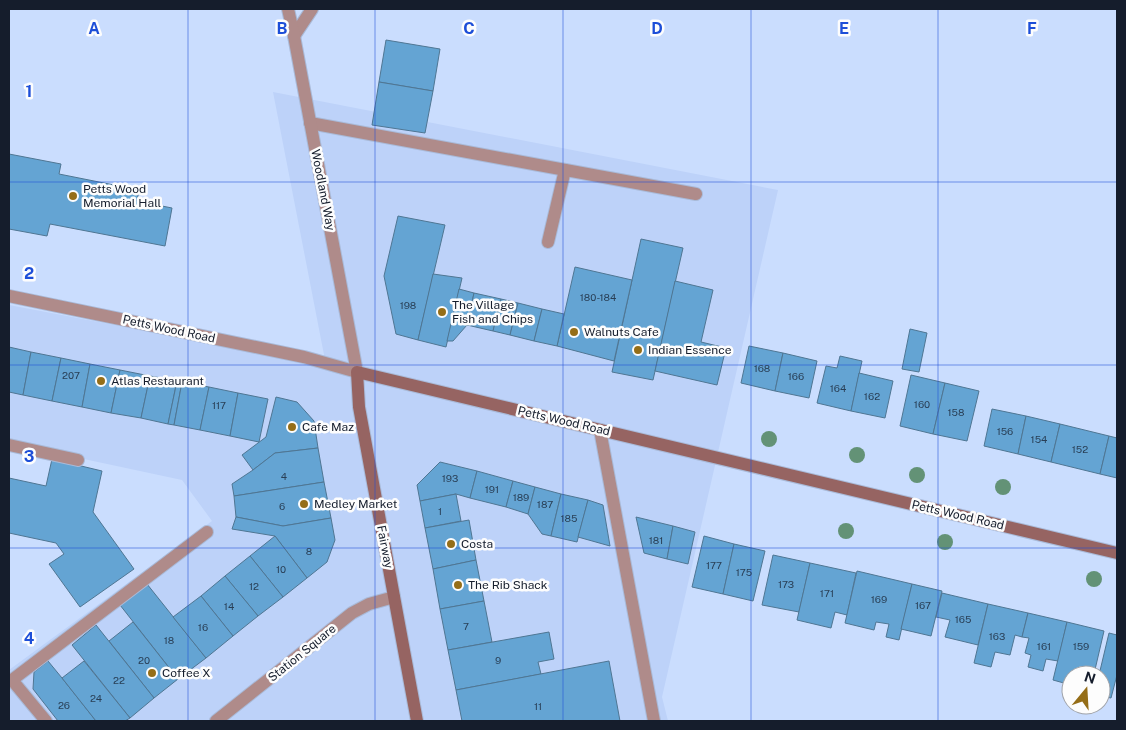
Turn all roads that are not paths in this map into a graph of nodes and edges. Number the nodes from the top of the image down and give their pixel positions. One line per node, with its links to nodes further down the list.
1 (288, 9): 3 (street, Woodland Way)
2 (312, 9): 3 (street)
3 (294, 36): 4 (street, Woodland Way)
4 (310, 123): 5 (street); 9 (street, Woodland Way)
5 (565, 170): 6 (street); 7 (street)
6 (696, 194)
7 (548, 242)
8 (9, 296): 9 (street, Petts Wood Road)
9 (357, 372): 10 (street, Petts Wood Road); 15 (street, Fairway)
10 (600, 430): 14 (street, Petts Wood Road); 19 (street)
11 (9, 445): 12 (street)
12 (78, 460)
13 (206, 532): 16 (street)
14 (1117, 553)
15 (394, 597): 17 (street, Station Square); 18 (street, Fairway)
16 (46, 721)
17 (216, 721)
18 (417, 721)
19 (654, 721)

